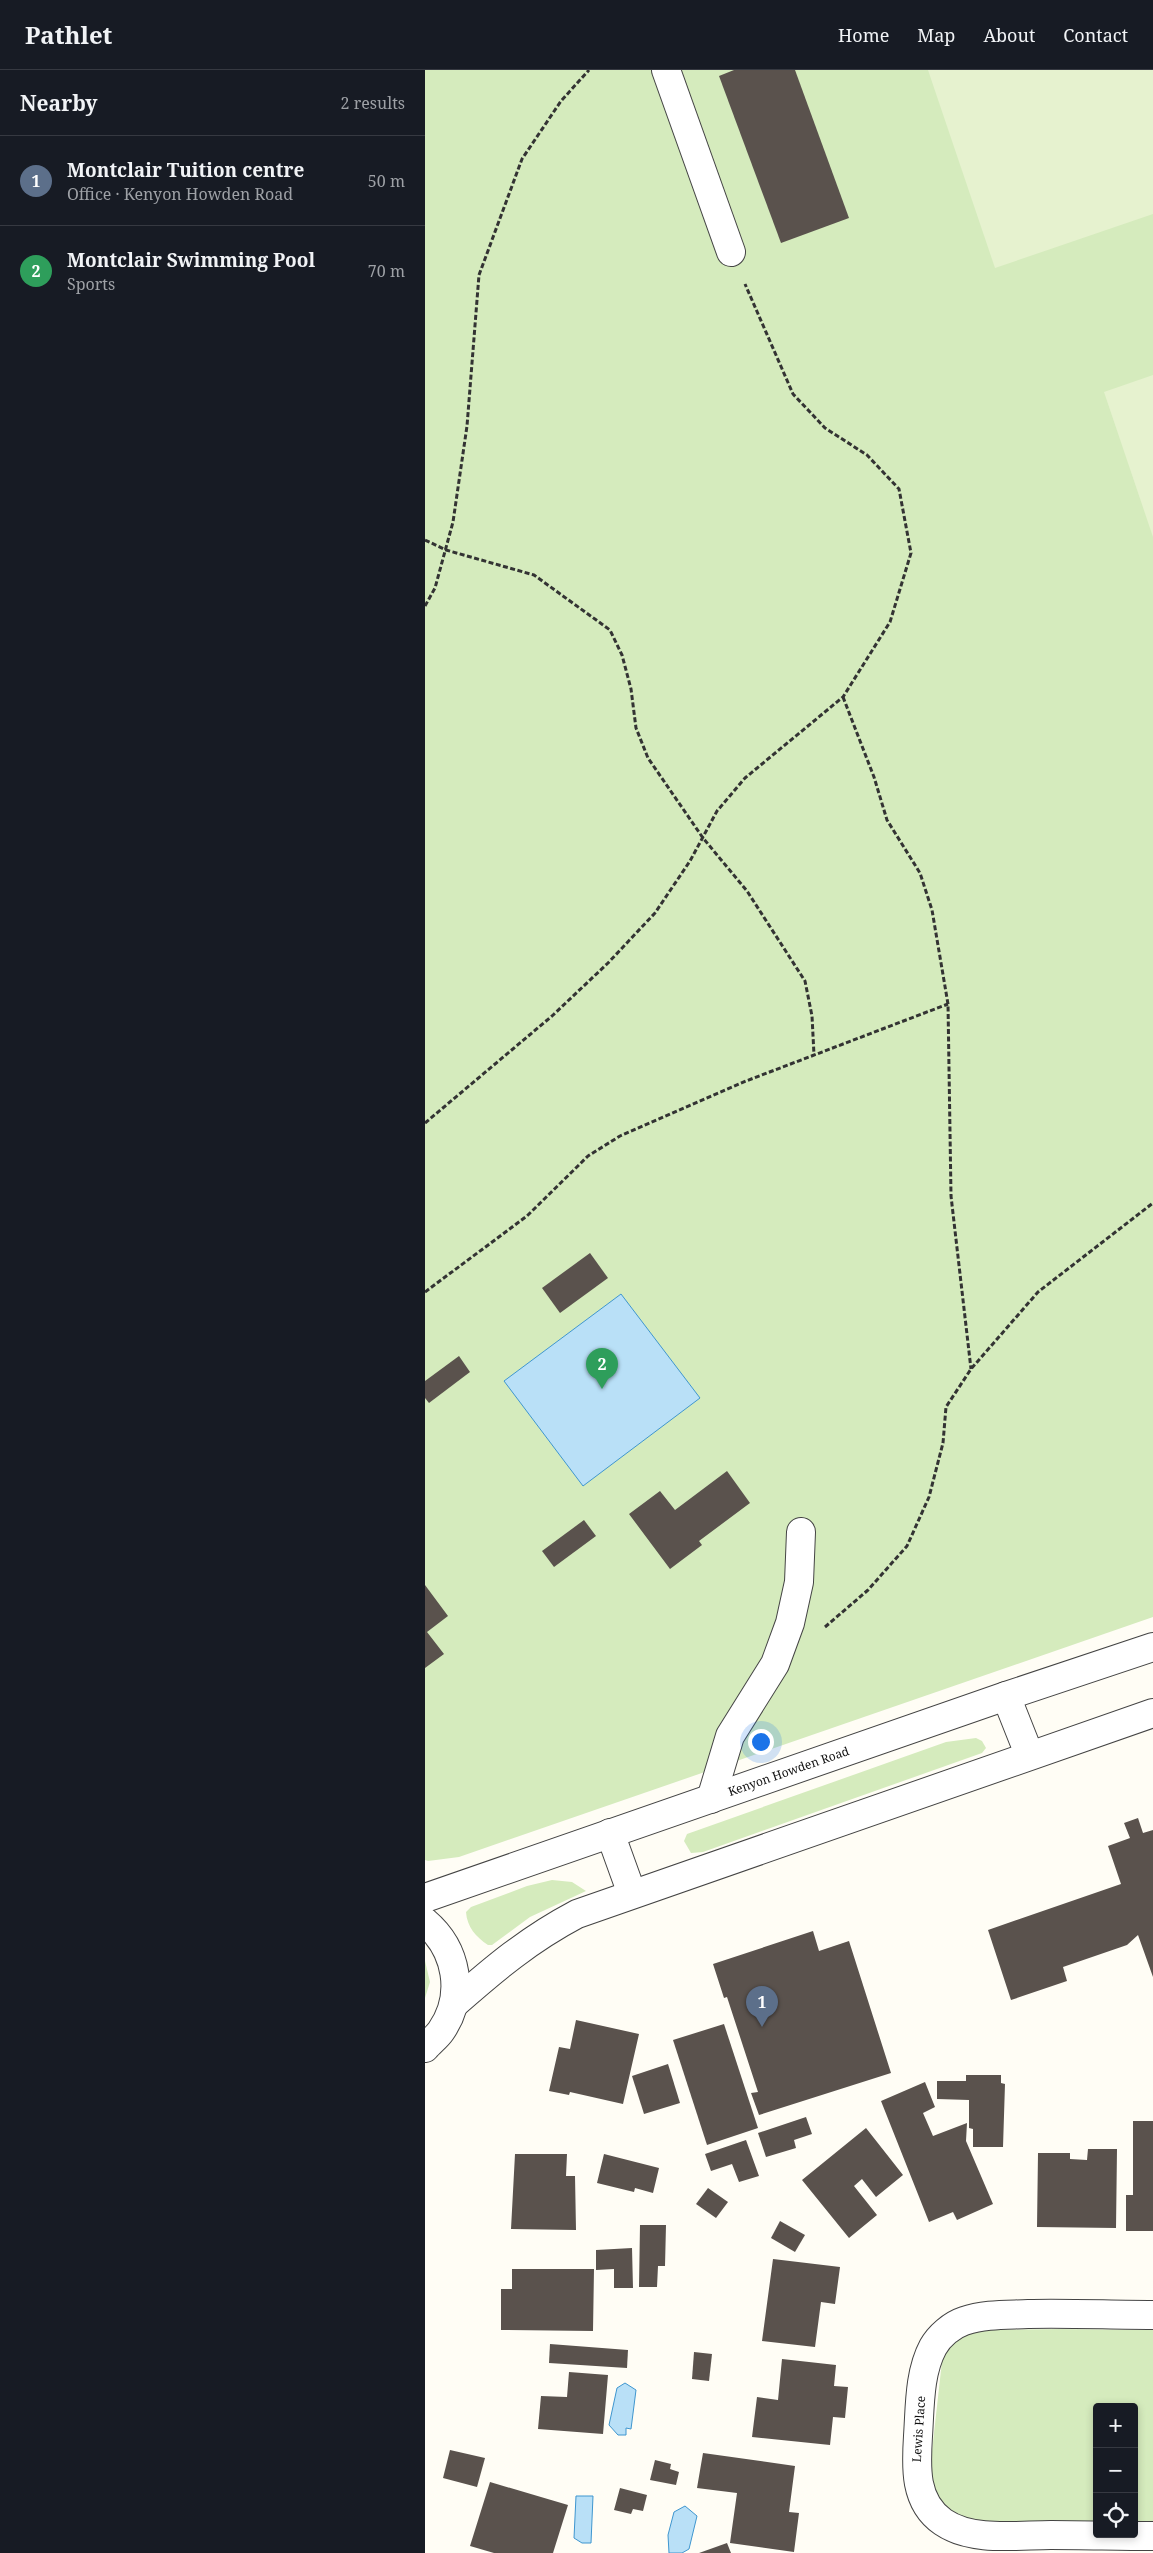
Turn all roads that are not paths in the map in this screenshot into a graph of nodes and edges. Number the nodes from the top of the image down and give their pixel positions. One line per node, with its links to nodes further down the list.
1 (666, 70): 2 (street)
2 (731, 252)
3 (801, 1532): 8 (street)
4 (1153, 1647): 5 (street, Kenyon Howden Road)
5 (1006, 1696): 7 (street); 8 (street, Kenyon Howden Road)
6 (1153, 1713): 7 (street)
7 (1029, 1754): 10 (street)
8 (711, 1799): 9 (street, Kenyon Howden Road)
9 (610, 1833): 10 (street); 11 (street, Kenyon Howden Road)
10 (632, 1894): 13 (street)
11 (425, 1898)
12 (425, 1922): 13 (street)
13 (454, 2004): 14 (street)
14 (425, 2048)
15 (1153, 2316): 16 (street, Lewis Place)
16 (1153, 2536)

